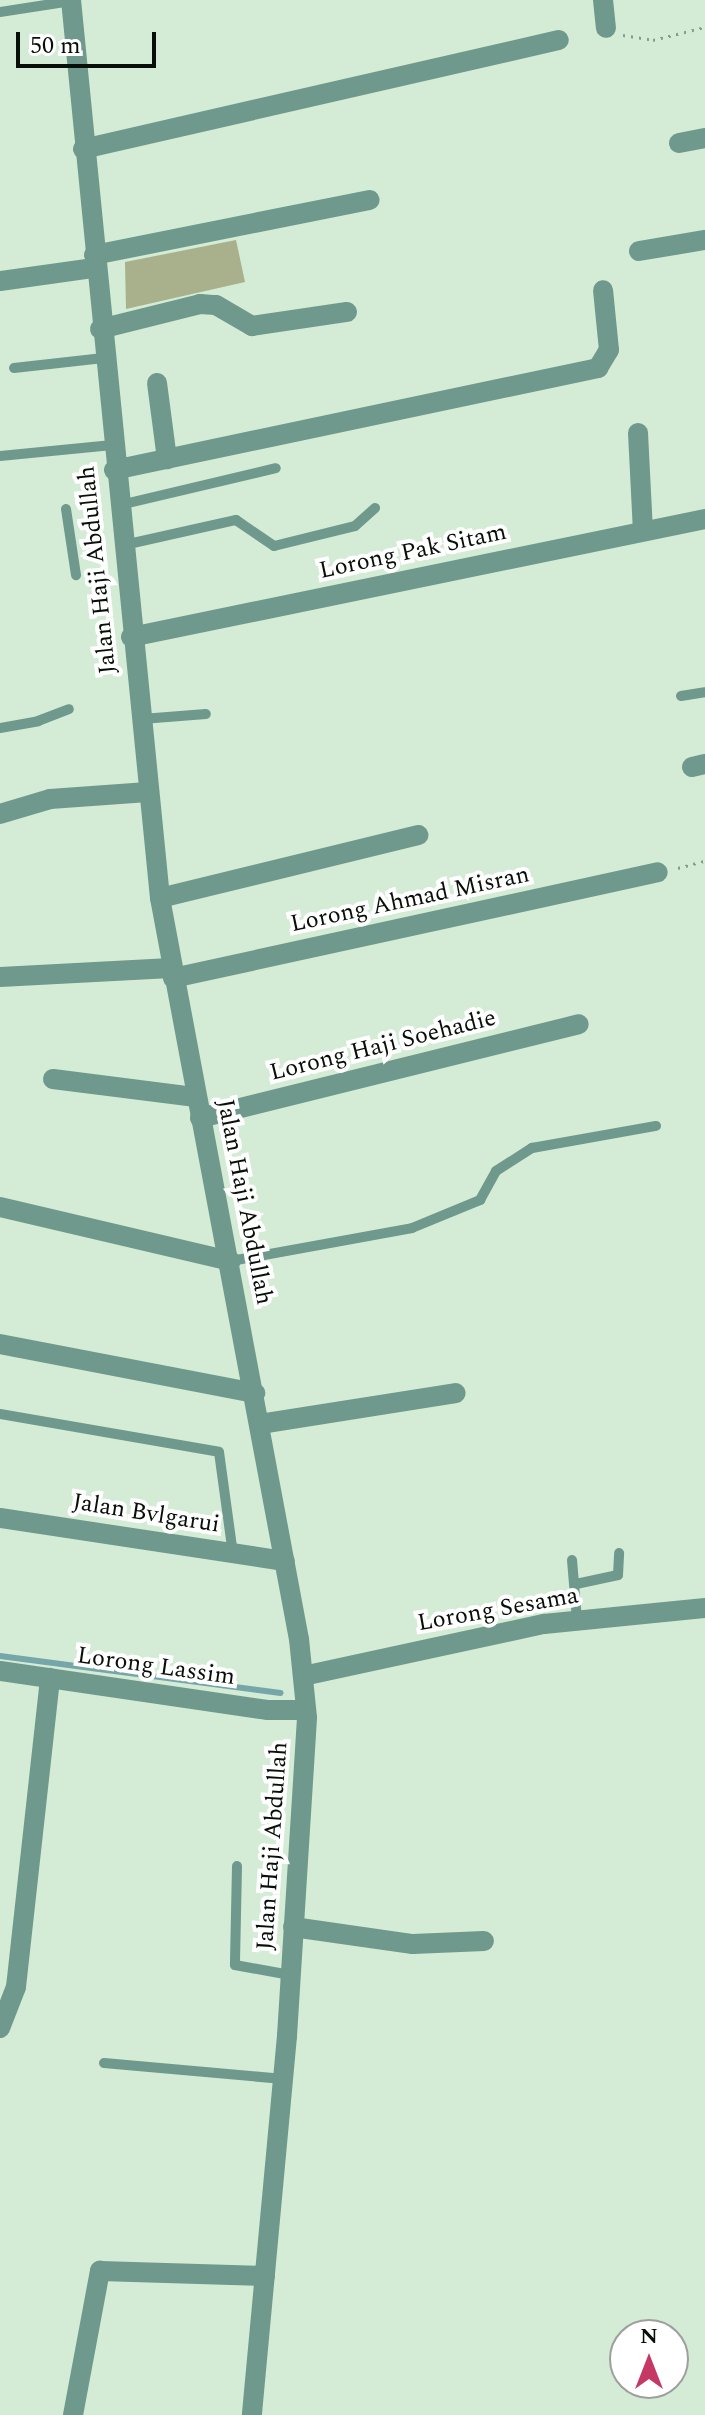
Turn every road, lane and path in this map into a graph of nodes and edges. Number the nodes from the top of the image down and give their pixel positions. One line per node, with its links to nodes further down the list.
1 (71, 0): 3 (lane); 9 (street, Jalan Haji Abdullah)
2 (603, 0): 5 (street)
3 (0, 12)
4 (705, 27): 5 (path)
5 (606, 28)
6 (559, 40): 9 (street)
7 (705, 138): 8 (street)
8 (679, 143)
9 (83, 149): 13 (street, Jalan Haji Abdullah)
10 (370, 200): 13 (street)
11 (705, 240): 12 (street)
12 (639, 251)
13 (94, 261): 14 (street); 17 (street, Jalan Haji Abdullah)
14 (0, 281)
15 (603, 290): 24 (street)
16 (347, 312): 17 (street)
17 (100, 329): 18 (street, Jalan Haji Abdullah)
18 (103, 358): 19 (lane); 22 (street, Jalan Haji Abdullah)
19 (14, 368)
20 (157, 383): 24 (street)
21 (638, 433): 31 (street)
22 (112, 445): 23 (lane); 26 (street, Jalan Haji Abdullah)
23 (0, 456)
24 (167, 459): 26 (street)
25 (276, 468): 27 (lane)
26 (114, 470): 27 (street, Jalan Haji Abdullah)
27 (118, 505): 32 (street, Jalan Haji Abdullah)
28 (375, 508): 32 (lane)
29 (66, 509): 33 (lane)
30 (705, 519): 31 (street, Lorong Pak Sitam)
31 (643, 531): 34 (street, Lorong Pak Sitam)
32 (122, 546): 34 (street, Jalan Haji Abdullah)
33 (76, 575)
34 (131, 637): 39 (street, Jalan Haji Abdullah)
35 (705, 692): 36 (lane)
36 (681, 696)
37 (69, 709): 40 (lane)
38 (206, 714): 39 (lane)
39 (140, 720): 41 (street, Jalan Haji Abdullah)
40 (0, 728)
41 (148, 792): 42 (street); 46 (street, Jalan Haji Abdullah)
42 (0, 814)
43 (418, 835): 46 (street)
44 (705, 861): 45 (path)
45 (658, 872): 47 (street, Lorong Ahmad Misran)
46 (160, 898): 47 (street, Jalan Haji Abdullah)
47 (172, 973): 48 (street, Lorong Ahmad Misran); 51 (street, Jalan Haji Abdullah)
48 (0, 977)
49 (579, 1024): 51 (street, Lorong Haji Soehadie)
50 (53, 1079): 51 (street)
51 (198, 1108): 54 (street, Jalan Haji Abdullah)
52 (656, 1126): 54 (lane)
53 (0, 1207): 54 (street)
54 (231, 1261): 56 (street, Jalan Haji Abdullah)
55 (0, 1344): 56 (street)
56 (255, 1393): 59 (street, Jalan Haji Abdullah)
57 (456, 1393): 59 (street)
58 (0, 1414): 62 (lane)
59 (260, 1424): 64 (street, Jalan Haji Abdullah)
60 (0, 1518): 62 (street, Jalan Bvlgarui)
61 (619, 1553): 65 (lane)
62 (233, 1554): 64 (street, Jalan Bvlgarui)
63 (572, 1560): 65 (lane)
64 (285, 1561): 69 (street, Jalan Haji Abdullah)
65 (576, 1584): 67 (lane)
66 (705, 1608): 67 (street, Lorong Sesama)
67 (577, 1620): 69 (street, Lorong Sesama)
68 (0, 1671): 70 (street, Lorong Lassim)
69 (303, 1676): 71 (street, Jalan Haji Abdullah)
70 (50, 1678): 71 (street, Lorong Lassim); 76 (street)
71 (306, 1710): 73 (street, Jalan Haji Abdullah)
72 (237, 1866): 75 (lane)
73 (293, 1927): 74 (street); 75 (street, Jalan Haji Abdullah)
74 (484, 1941)
75 (290, 1975): 78 (street, Jalan Haji Abdullah)
76 (0, 2028)
77 (104, 2063): 78 (lane)
78 (283, 2079): 79 (street, Jalan Haji Abdullah)
79 (265, 2276): 80 (street); 81 (street, Jalan Haji Abdullah)
80 (73, 2415)
81 (252, 2415)

